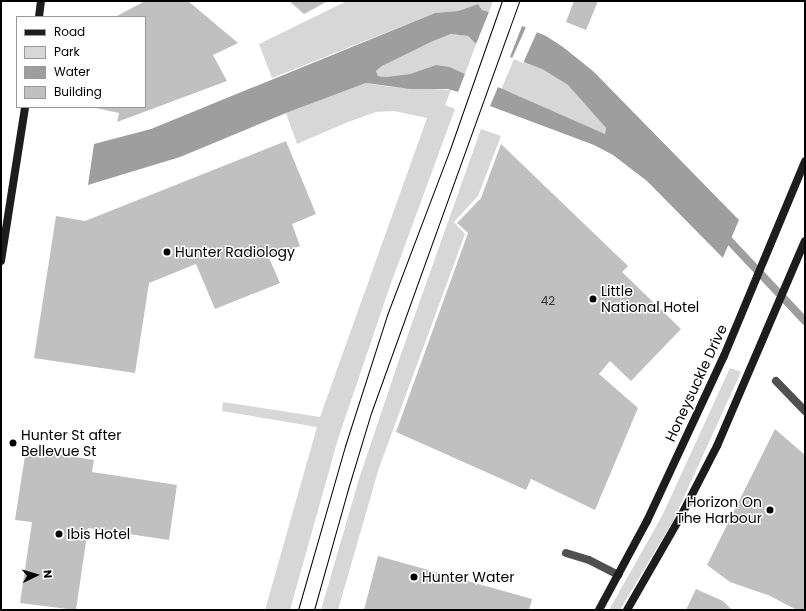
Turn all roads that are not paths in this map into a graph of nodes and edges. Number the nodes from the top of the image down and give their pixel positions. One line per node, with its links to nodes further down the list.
1 (41, 1): 2 (main road)
2 (39, 16)
3 (25, 108): 6 (main road)
4 (805, 161): 10 (main road, Honeysuckle Drive)
5 (805, 241): 12 (main road)
6 (1, 261)
7 (776, 381): 8 (street)
8 (805, 411)
9 (566, 553): 10 (street)
10 (618, 576): 11 (main road, Honeysuckle Drive)
11 (599, 610)
12 (627, 610)

